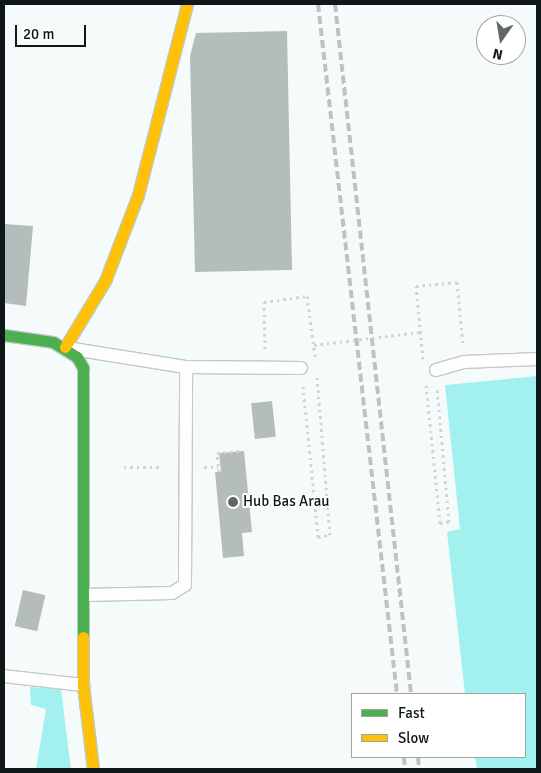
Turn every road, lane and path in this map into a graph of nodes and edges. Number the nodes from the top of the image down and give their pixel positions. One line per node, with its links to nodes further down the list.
1 (187, 4): 5 (street)
2 (420, 332): 4 (path, bridge); 7 (path); 12 (path)
3 (4, 335): 5 (street)
4 (314, 344): 8 (path); 10 (path)
5 (65, 348): 9 (lane); 21 (street)
6 (537, 359): 7 (lane)
7 (464, 362): 12 (lane)
8 (316, 364)
9 (186, 367): 10 (lane); 21 (lane)
10 (265, 368): 11 (lane)
11 (301, 368): 13 (path)
12 (430, 370): 14 (path)
13 (316, 373)
14 (425, 380)
15 (239, 451): 18 (path)
16 (162, 467): 19 (path)
17 (204, 467): 18 (path)
18 (218, 467): 20 (path)
19 (124, 468)
20 (219, 472)
21 (84, 595): 23 (street)
22 (4, 676): 23 (lane)
23 (83, 685): 24 (street)
24 (93, 769)

